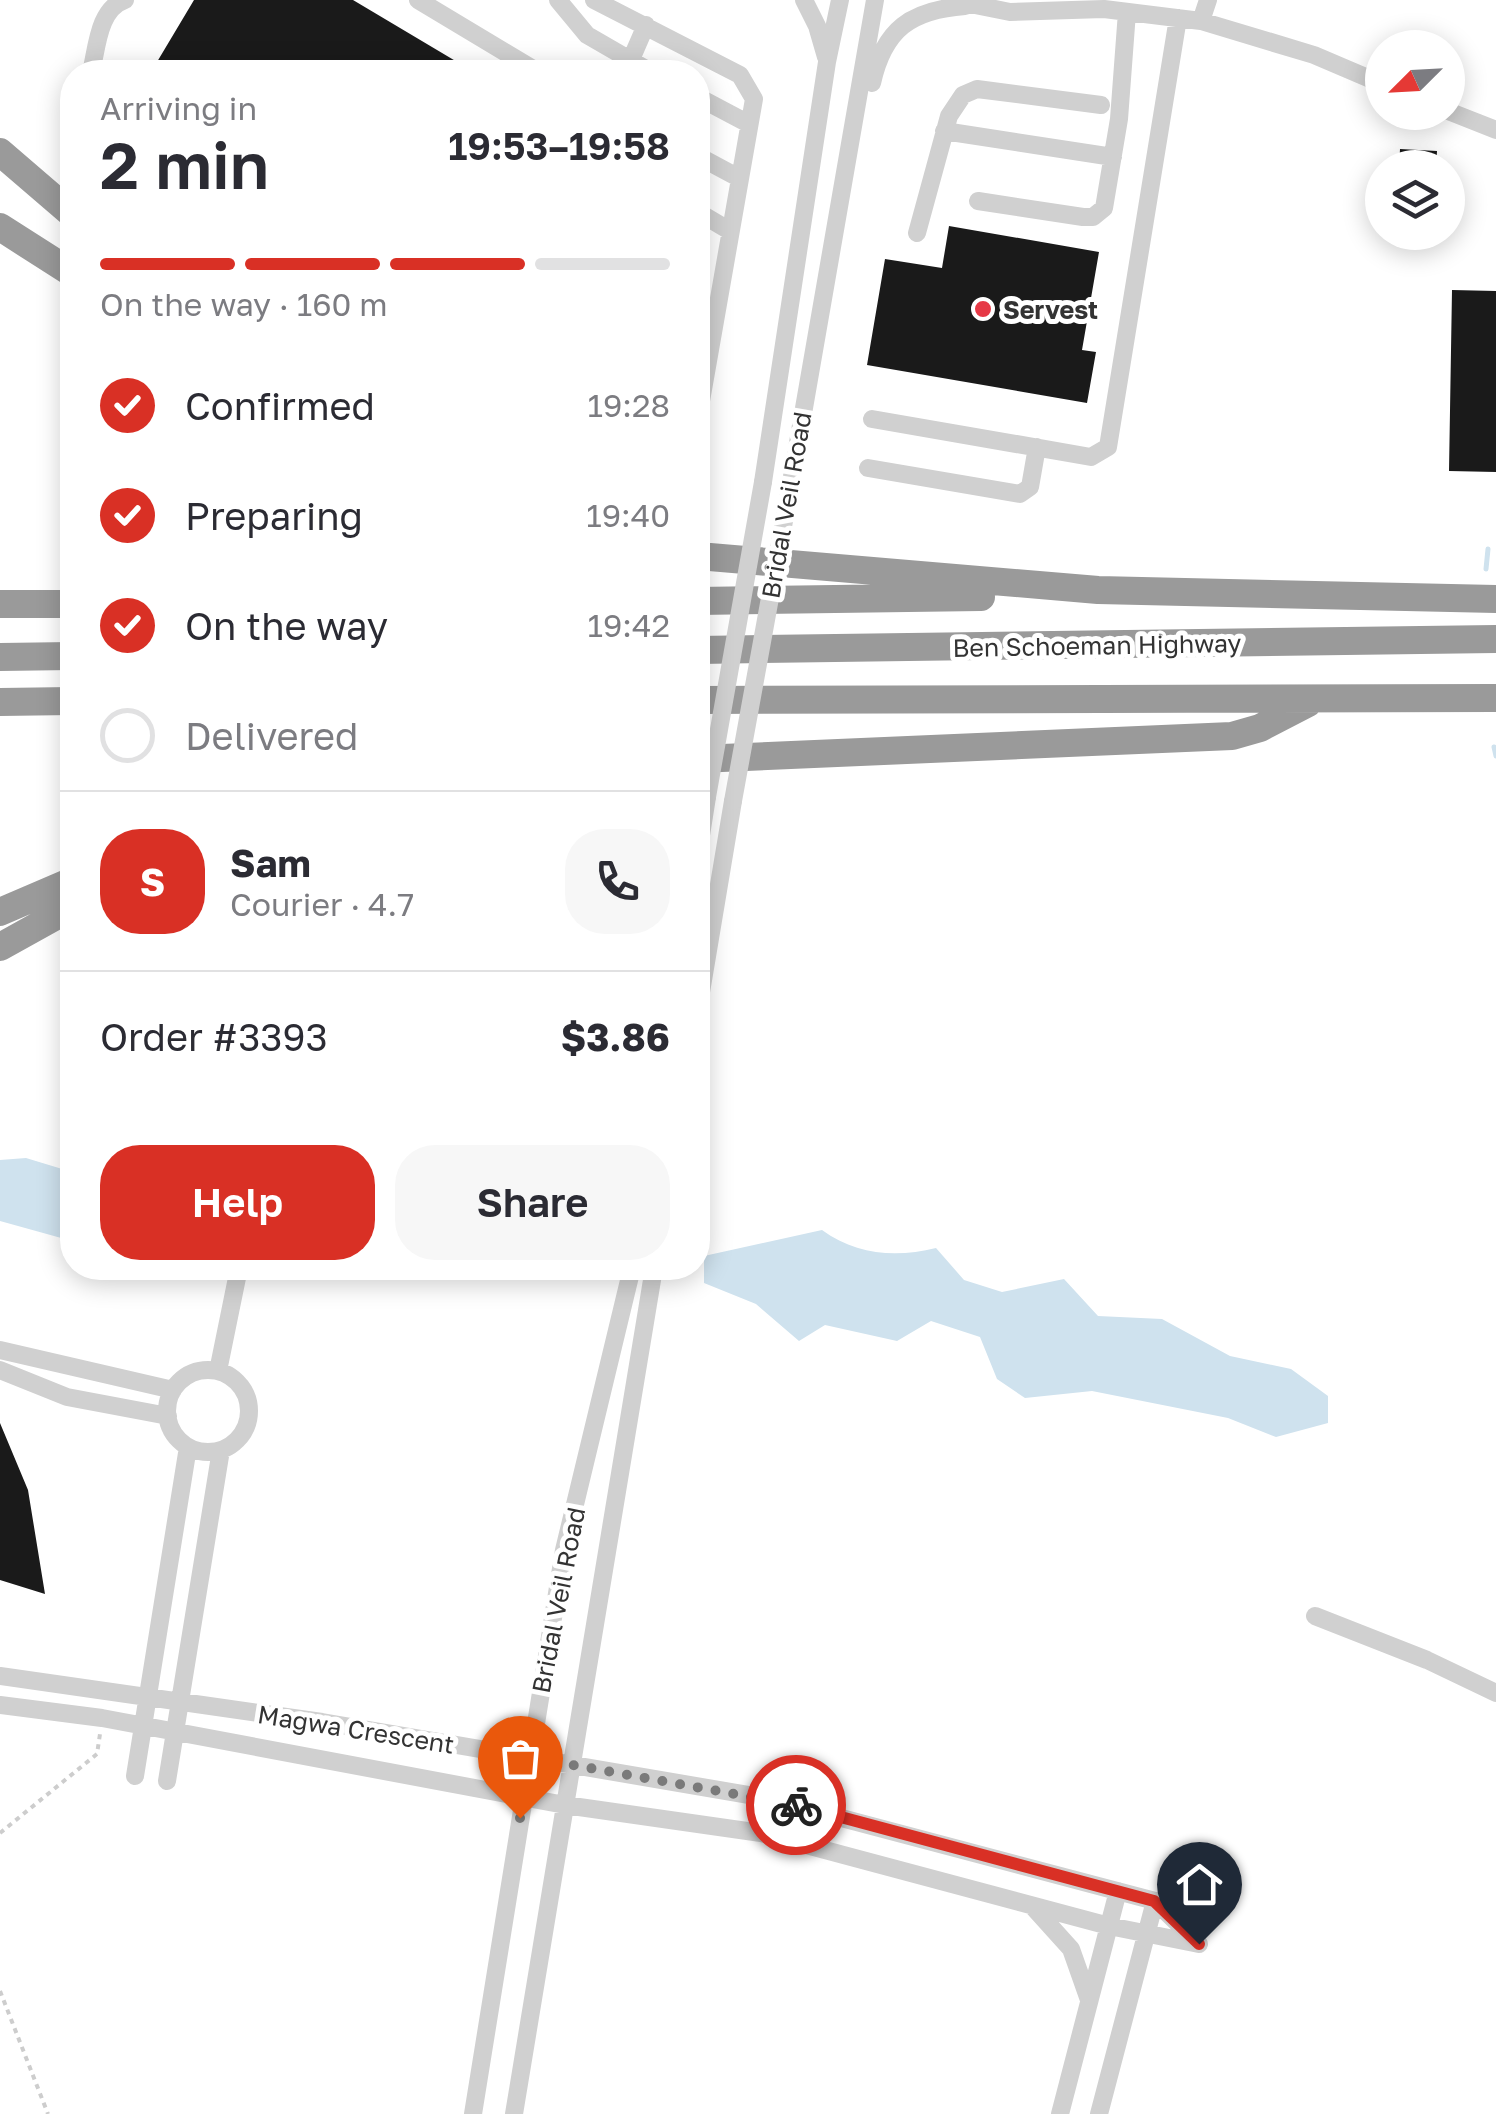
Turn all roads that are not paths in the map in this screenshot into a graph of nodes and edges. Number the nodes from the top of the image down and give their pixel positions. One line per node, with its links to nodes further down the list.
1 (125, 0): 17 (street)
2 (418, 0): 18 (street)
3 (558, 0): 19 (street)
4 (594, 0): 16 (street)
5 (804, 0): 21 (street)
6 (840, 0): 21 (street, Bridal Veil Road)
7 (875, 0): 39 (street, Bridal Veil Road)
8 (950, 0): 11 (street)
9 (1080, 0): 12 (street)
10 (1208, 0): 15 (street)
11 (976, 5): 12 (street); 39 (street)
12 (1104, 10): 13 (street)
13 (1127, 12): 14 (street); 30 (street)
14 (1178, 18): 15 (street); 43 (street)
15 (1201, 21): 22 (street)
16 (646, 25): 20 (street); 26 (street)
17 (95, 60)
18 (518, 60)
19 (619, 60)
20 (631, 60)
21 (827, 62): 61 (street, Bridal Veil Road, bridge)
22 (1365, 77)
23 (710, 103): 26 (street)
24 (1101, 105): 28 (street)
25 (1465, 118): 27 (street)
26 (749, 124): 32 (street)
27 (1496, 130)
28 (944, 132): 30 (street); 38 (street)
29 (0, 152): 34 (highway)
30 (1113, 157): 33 (street)
31 (710, 162): 32 (street)
32 (739, 178): 37 (street)
33 (978, 201)
34 (60, 204)
35 (710, 219): 37 (street)
36 (0, 228): 40 (highway)
37 (730, 230): 41 (street)
38 (917, 233)
39 (832, 246): 65 (street, Bridal Veil Road, bridge)
40 (60, 266)
41 (710, 322)
42 (872, 418): 43 (street)
43 (1037, 447): 44 (street)
44 (868, 468)
45 (710, 557): 46 (highway)
46 (1204, 593): 47 (highway); 48 (highway)
47 (1496, 599)
48 (710, 600)
49 (0, 604): 50 (highway)
50 (60, 604)
51 (1496, 639): 52 (highway, Ben Schoeman Highway)
52 (710, 650)
53 (0, 656): 54 (highway)
54 (60, 656)
55 (1496, 698): 57 (highway, Ben Schoeman Highway)
56 (710, 700): 57 (highway, Ben Schoeman Highway)
57 (1314, 700): 60 (highway)
58 (60, 701): 59 (highway)
59 (0, 702)
60 (710, 758)
61 (710, 775)
62 (60, 885): 63 (highway)
63 (0, 912)
64 (60, 914): 66 (highway)
65 (710, 938)
66 (0, 947)
67 (237, 1280): 72 (street)
68 (629, 1280): 85 (street, Bridal Veil Road)
69 (652, 1280): 86 (street, Bridal Veil Road)
70 (0, 1350): 73 (street)
71 (0, 1370): 74 (street)
72 (218, 1371): 73 (street); 76 (street)
73 (172, 1390): 74 (street)
74 (168, 1416): 75 (street)
75 (188, 1447): 76 (street); 80 (street)
76 (221, 1450): 81 (street)
77 (1315, 1616): 79 (street)
78 (0, 1676): 80 (street, Magwa Crescent)
79 (1495, 1691)
80 (148, 1697): 81 (street, Magwa Crescent); 83 (street)
81 (180, 1702): 84 (street); 85 (street, Magwa Crescent)
82 (0, 1705): 83 (street, Magwa Crescent)
83 (144, 1727): 84 (street, Magwa Crescent); 87 (street)
84 (176, 1733): 88 (street); 89 (street, Magwa Crescent)
85 (528, 1757): 86 (street, Magwa Crescent); 89 (street, Bridal Veil Road)
86 (573, 1766): 90 (street, Bridal Veil Road); 91 (street, Magwa Crescent)
87 (135, 1776)
88 (168, 1781)
89 (523, 1795): 90 (street, Magwa Crescent); 97 (street, Bridal Veil Road)
90 (565, 1805): 93 (street, Magwa Crescent); 98 (street, Bridal Veil Road)
91 (1118, 1891): 92 (street, Magwa Crescent); 94 (street)
92 (1154, 1901): 95 (street); 95 (street, Magwa Crescent)
93 (1031, 1905): 94 (street, Magwa Crescent); 96 (street)
94 (1108, 1926): 95 (street, Magwa Crescent); 96 (street)
95 (1147, 1936): 100 (street)
96 (1089, 2000): 99 (street)
97 (473, 2114)
98 (514, 2114)
99 (1060, 2114)
100 (1098, 2114)

